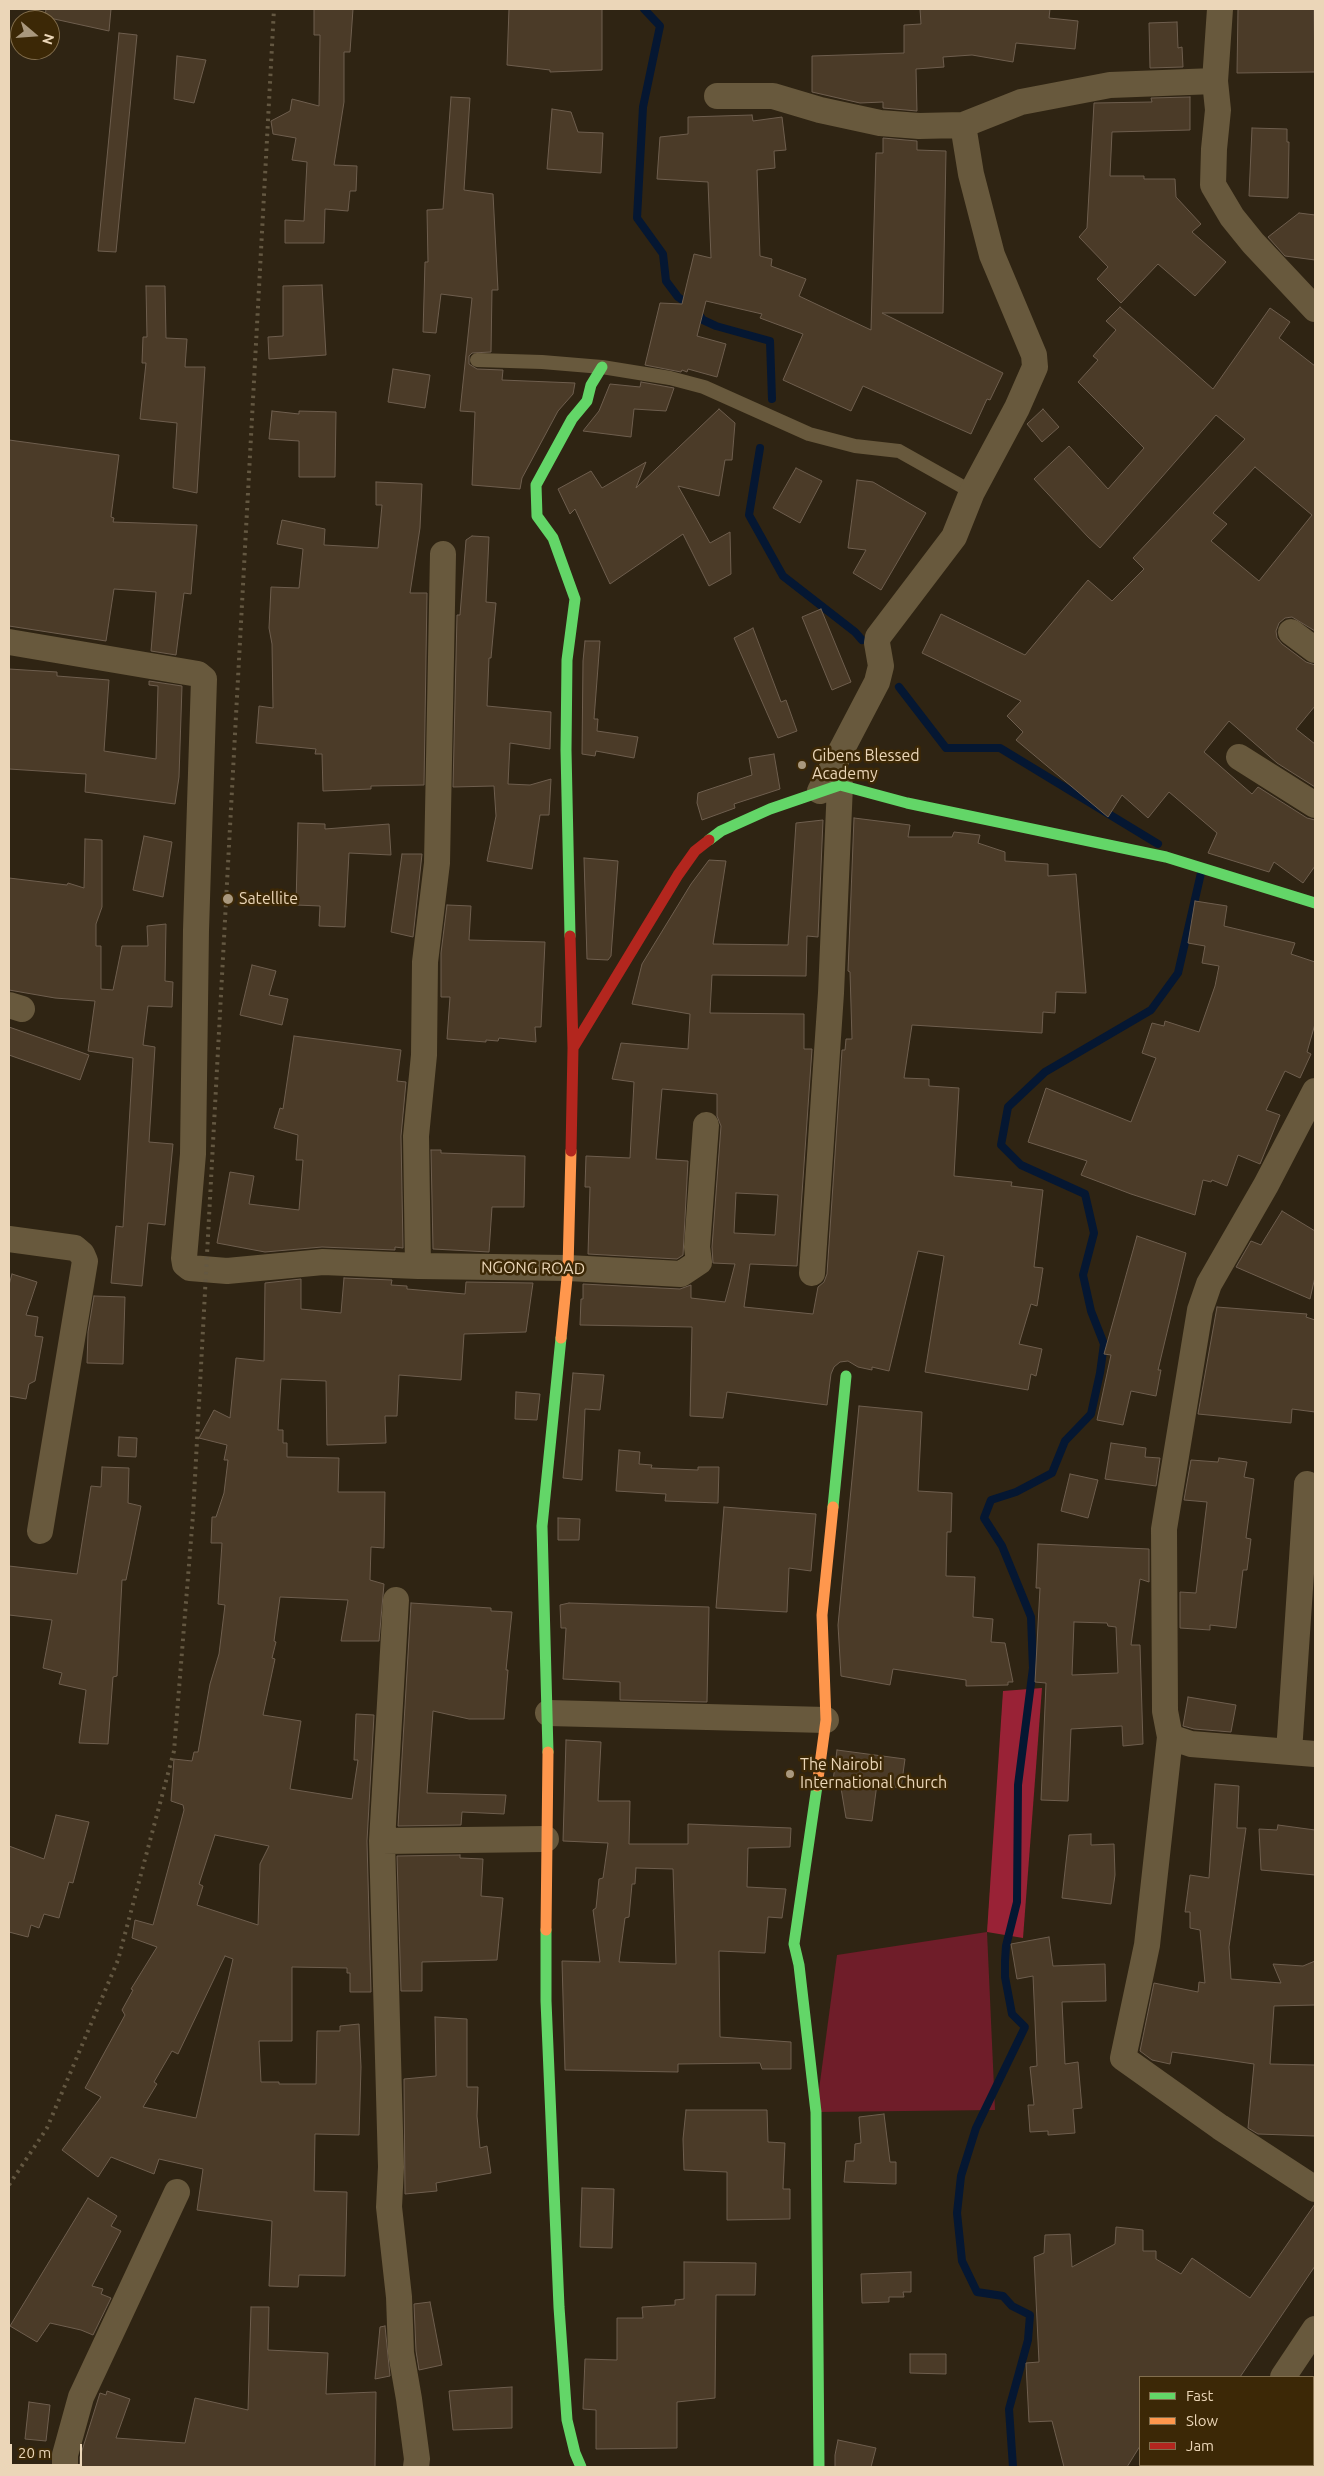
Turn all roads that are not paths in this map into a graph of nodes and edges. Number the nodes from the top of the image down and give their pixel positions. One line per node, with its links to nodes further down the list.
1 (1220, 9): 2 (street)
2 (1215, 82): 4 (street); 5 (street)
3 (717, 96): 4 (street)
4 (963, 125): 8 (street)
5 (1315, 309)
6 (477, 360): 7 (lane)
7 (602, 367): 8 (lane); 17 (street)
8 (972, 492): 14 (street)
9 (442, 554): 21 (street)
10 (1292, 632): 12 (street)
11 (9, 642): 21 (street, NGONG ROAD)
12 (1315, 650)
13 (1239, 757): 15 (street)
14 (830, 788): 16 (street); 17 (street); 23 (street)
15 (1315, 805)
16 (1315, 903)
17 (573, 1048): 22 (street)
18 (1315, 1091): 30 (street)
19 (706, 1125): 22 (street, NGONG ROAD)
20 (9, 1239): 26 (street)
21 (418, 1266): 22 (street, NGONG ROAD)
22 (568, 1268): 28 (street)
23 (812, 1273)
24 (846, 1376): 29 (street)
25 (1307, 1484): 31 (street)
26 (40, 1531)
27 (396, 1600): 34 (street)
28 (548, 1713): 29 (street); 33 (street)
29 (826, 1720): 42 (street)
30 (1170, 1737): 31 (street); 35 (street)
31 (1289, 1752): 32 (street)
32 (1315, 1754)
33 (546, 1839): 34 (street); 41 (street)
34 (382, 1841): 40 (street)
35 (1315, 2189)
36 (176, 2192): 39 (street)
37 (1315, 2329): 38 (street)
38 (1284, 2376)
39 (65, 2467)
40 (416, 2467)
41 (582, 2467)
42 (820, 2467)

